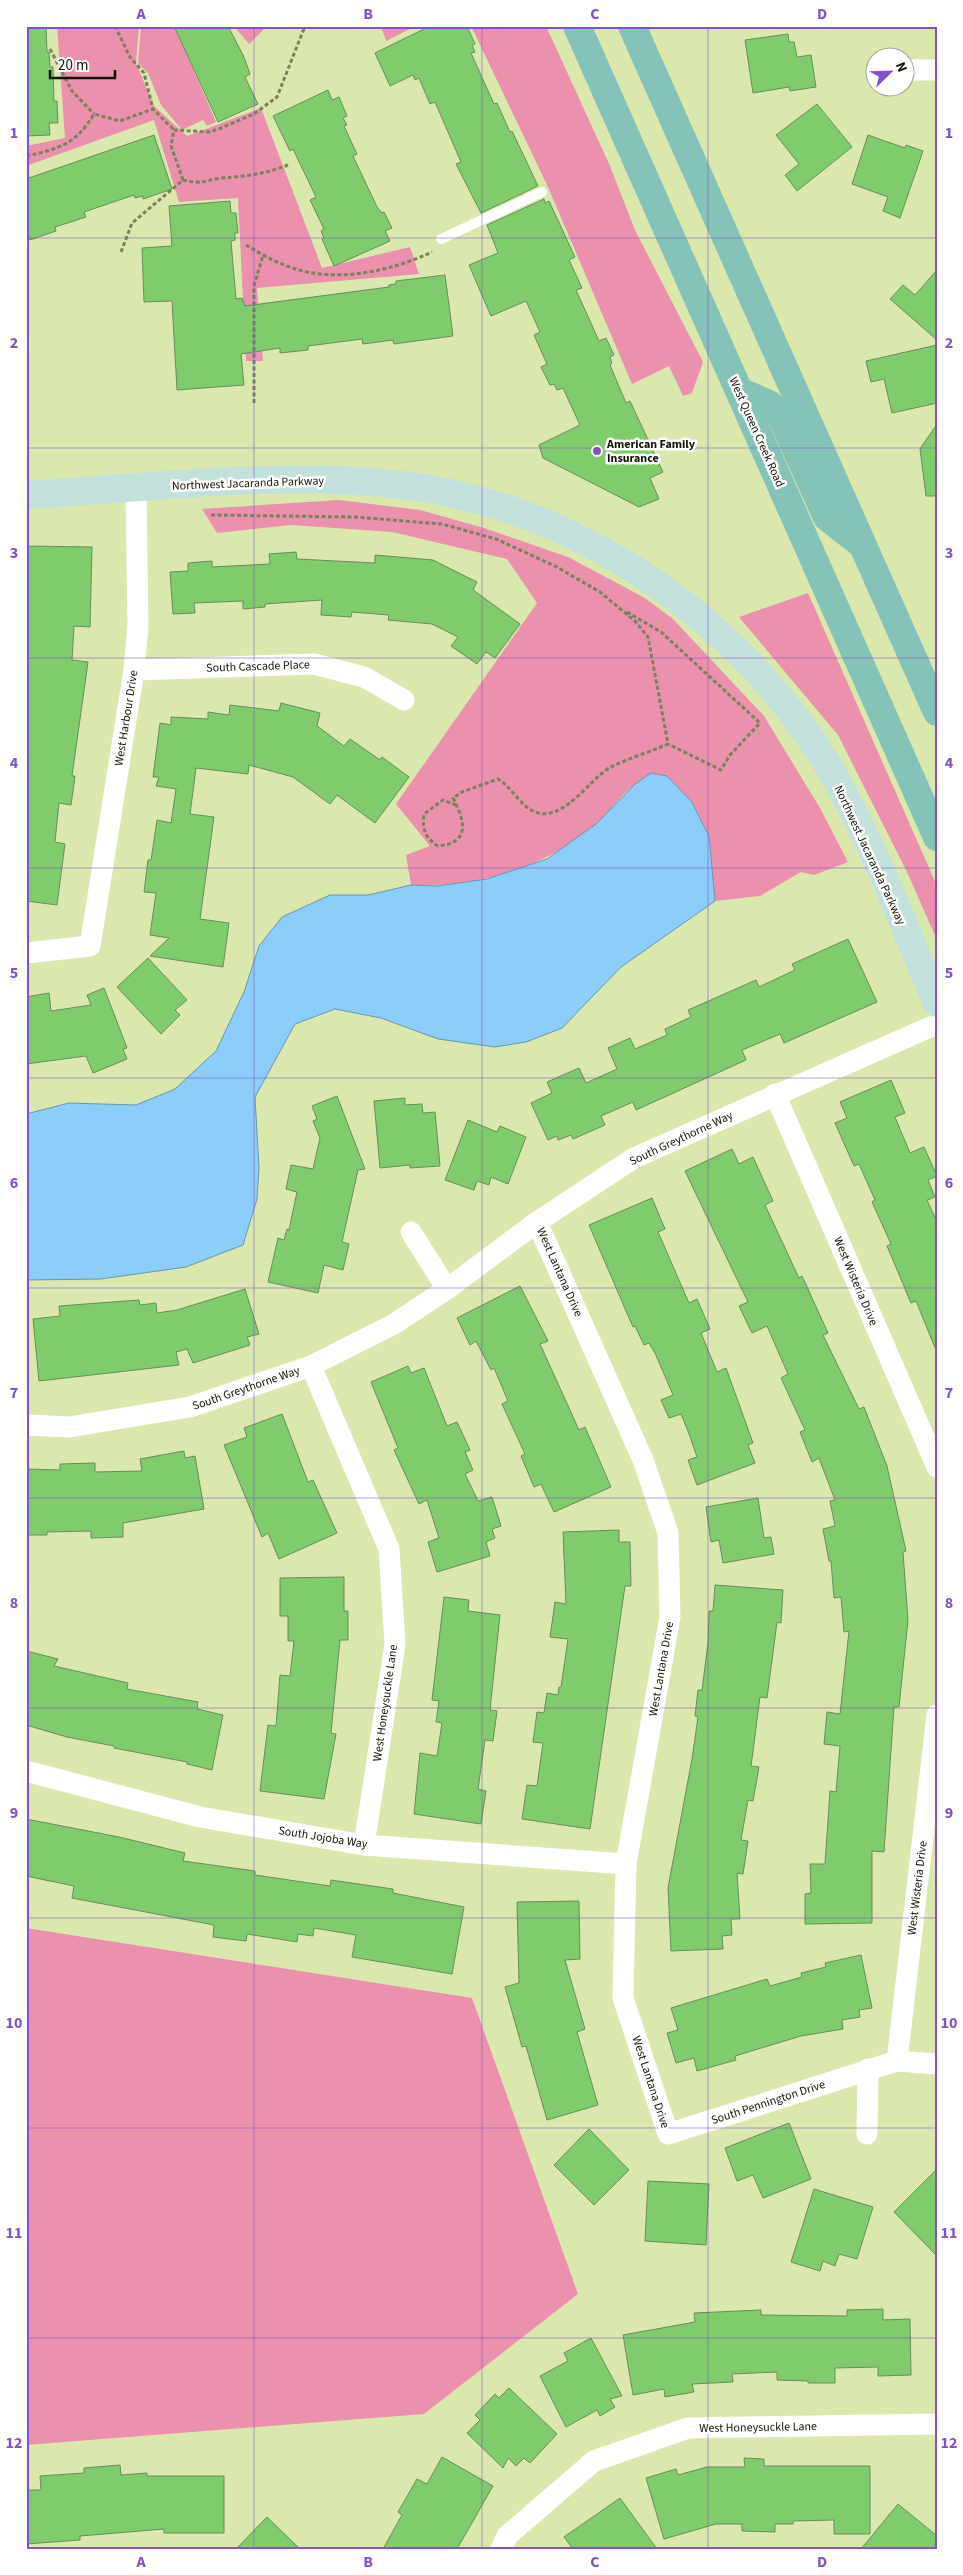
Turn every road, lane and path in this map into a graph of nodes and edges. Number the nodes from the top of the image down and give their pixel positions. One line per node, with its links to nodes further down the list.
1 (115, 26): 8 (path)
2 (305, 26): 10 (path)
3 (577, 26): 20 (main road, West Queen Creek Road)
4 (632, 26): 25 (main road)
5 (50, 49): 9 (path)
6 (916, 70): 7 (street)
7 (937, 70)
8 (153, 109): 9 (path); 10 (path)
9 (94, 114): 11 (path)
10 (174, 130): 13 (path)
11 (26, 156)
12 (288, 165): 13 (path)
13 (183, 180): 18 (path)
14 (542, 192): 15 (lane)
15 (440, 239)
16 (246, 245): 19 (path)
17 (436, 250): 19 (path)
18 (122, 252)
19 (263, 255): 21 (path)
20 (739, 392): 25 (main road); 32 (main road, West Queen Creek Road)
21 (254, 403)
22 (136, 488): 23 (street, Northwest Jacaranda Parkway); 27 (street, West Harbour Drive); 34 (street, Northwest Jacaranda Parkway)
23 (26, 495)
24 (210, 514): 26 (path)
25 (862, 544): 29 (main road)
26 (617, 606): 30 (path); 30 (path)
27 (134, 670): 28 (street, South Cascade Place); 33 (street, West Harbour Drive)
28 (404, 700)
29 (937, 712)
30 (668, 744): 31 (path)
31 (456, 805)
32 (937, 837)
33 (26, 953)
34 (937, 1003)
35 (937, 1024): 36 (street, South Greythorne Way)
36 (775, 1094): 37 (street, South Greythorne Way); 42 (street, West Wisteria Drive)
37 (537, 1222): 39 (street, South Greythorne Way); 46 (street, West Lantana Drive)
38 (411, 1232): 39 (street)
39 (447, 1290): 40 (street, South Greythorne Way)
40 (312, 1366): 41 (street, South Greythorne Way); 45 (street, West Honeysuckle Lane)
41 (26, 1425)
42 (937, 1467)
43 (937, 1715): 47 (street, West Wisteria Drive)
44 (26, 1771): 45 (street, South Jojoba Way)
45 (364, 1845): 46 (street, South Jojoba Way)
46 (626, 1864): 50 (street, West Lantana Drive)
47 (897, 2061): 48 (street, South Pennington Drive); 49 (street, South Pennington Drive)
48 (937, 2064)
49 (868, 2069): 50 (street, South Pennington Drive); 51 (street)
50 (668, 2134)
51 (867, 2134)
52 (937, 2424): 53 (street, West Honeysuckle Lane)
53 (501, 2549)

